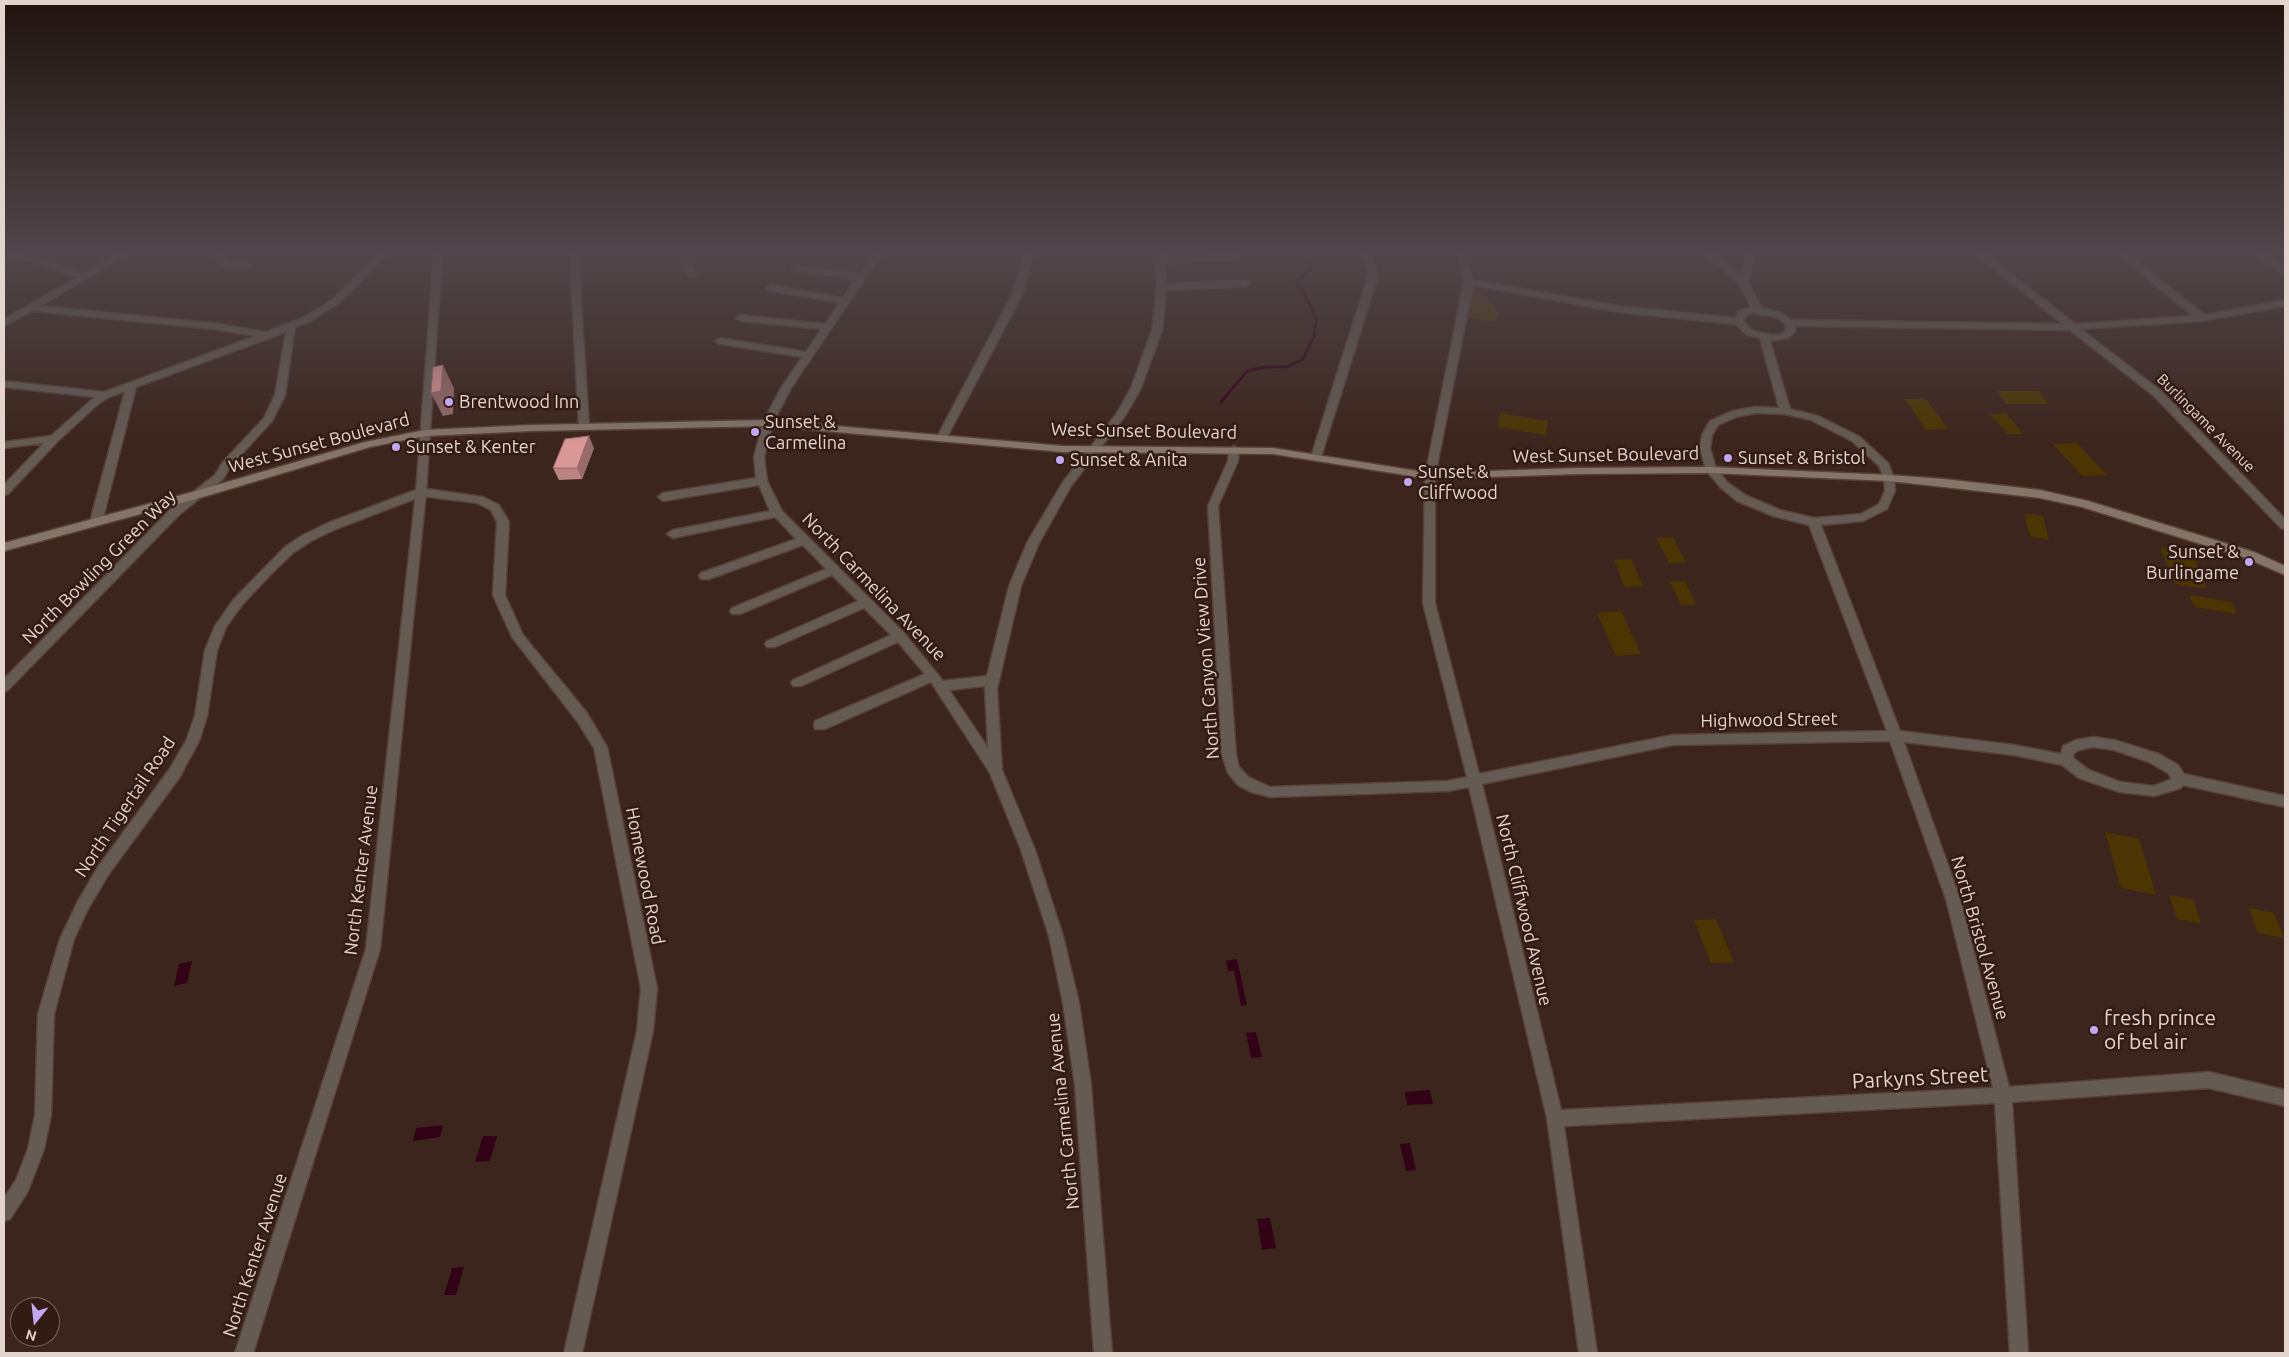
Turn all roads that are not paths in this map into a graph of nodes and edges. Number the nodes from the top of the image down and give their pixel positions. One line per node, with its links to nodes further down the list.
1 (135, 318): 20 (street)
2 (309, 318): 17 (street)
3 (433, 318): 30 (street, North Kenter Avenue)
4 (578, 318): 29 (street)
5 (745, 318): 19 (street)
6 (832, 318): 19 (street, North Carmelina Avenue)
7 (1006, 318): 32 (street)
8 (1159, 318): 34 (street)
9 (1360, 318): 36 (street)
10 (1462, 318): 38 (street, North Cliffwood Avenue)
11 (1713, 318): 15 (street)
12 (1782, 318): 16 (street)
13 (2061, 318): 18 (street, Burlingame Avenue)
14 (2197, 318): 18 (street)
15 (1738, 321): 21 (street)
16 (1789, 323): 18 (street); 21 (street)
17 (290, 326): 20 (street); 43 (street, North Bowling Green Way)
18 (2072, 327): 48 (street, Burlingame Avenue)
19 (826, 328): 23 (street, North Carmelina Avenue)
20 (266, 335): 25 (street)
21 (1765, 338): 27 (street)
22 (720, 341): 23 (street)
23 (808, 355): 28 (street, North Carmelina Avenue)
24 (4, 384): 26 (street)
25 (132, 384): 26 (street); 46 (street)
26 (105, 395): 31 (street)
27 (1785, 411): 37 (street); 39 (street)
28 (768, 423): 29 (main road, West Sunset Boulevard); 32 (main road, West Sunset Boulevard); 40 (street, North Carmelina Avenue)
29 (584, 427): 30 (main road, West Sunset Boulevard)
30 (425, 433): 42 (street, North Kenter Avenue); 43 (main road, West Sunset Boulevard)
31 (54, 439): 33 (street); 41 (street)
32 (941, 439): 34 (main road, West Sunset Boulevard)
33 (4, 445)
34 (1093, 449): 35 (main road, West Sunset Boulevard); 59 (street)
35 (1234, 449): 36 (main road, West Sunset Boulevard); 67 (street, North Canyon View Drive)
36 (1316, 456): 38 (main road, West Sunset Boulevard)
37 (1711, 470): 38 (main road, West Sunset Boulevard); 39 (main road, West Sunset Boulevard); 47 (street)
38 (1430, 476): 67 (street, North Cliffwood Avenue)
39 (1889, 478): 47 (street); 53 (main road, West Sunset Boulevard)
40 (762, 481): 44 (street); 45 (street, North Carmelina Avenue)
41 (4, 491)
42 (421, 492): 73 (street, North Tigertail Road); 74 (street, North Kenter Avenue); 75 (street, Homewood Road)
43 (199, 494): 46 (main road, West Sunset Boulevard); 62 (street, North Bowling Green Way)
44 (663, 497)
45 (777, 513): 49 (street); 50 (street, North Carmelina Avenue)
46 (96, 522): 51 (main road, West Sunset Boulevard)
47 (1814, 522): 64 (street, North Bristol Avenue)
48 (2285, 525)
49 (672, 534)
50 (803, 541): 52 (street, North Carmelina Avenue); 54 (street)
51 (4, 547)
52 (832, 570): 55 (street, North Carmelina Avenue); 56 (street)
53 (2285, 571)
54 (705, 576)
55 (866, 602): 57 (street, North Carmelina Avenue); 58 (street)
56 (736, 611)
57 (900, 636): 60 (street, North Carmelina Avenue); 61 (street)
58 (771, 644)
59 (993, 680): 60 (street); 66 (street)
60 (937, 681): 63 (street); 66 (street, North Carmelina Avenue)
61 (798, 684)
62 (4, 687)
63 (820, 725)
64 (1895, 736): 65 (street, Highwood Street); 67 (street, Highwood Street); 70 (street, North Bristol Avenue)
65 (2066, 760): 68 (street, Highwood Street); 68 (street)
66 (996, 771): 76 (street, North Carmelina Avenue)
67 (1474, 779): 72 (street, North Cliffwood Avenue)
68 (2180, 779): 69 (street)
69 (2285, 801)
70 (2003, 1096): 71 (street, Parkyns Street); 72 (street, Parkyns Street); 78 (street, North Bristol Avenue)
71 (2285, 1098)
72 (1555, 1118): 77 (street, North Cliffwood Avenue)
73 (4, 1213)
74 (244, 1353)
75 (573, 1353)
76 (1103, 1353)
77 (1588, 1353)
78 (2019, 1353)

